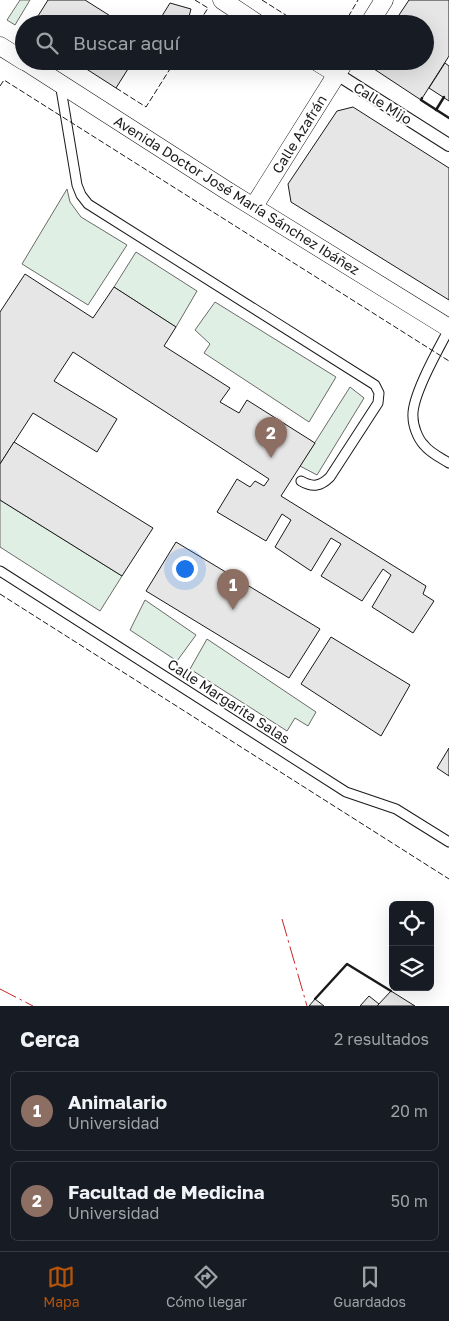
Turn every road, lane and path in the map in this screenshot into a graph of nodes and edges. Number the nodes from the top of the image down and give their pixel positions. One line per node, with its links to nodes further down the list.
1 (222, 0): 3 (street)
2 (384, 0): 4 (street)
3 (244, 15)
4 (375, 15)
5 (0, 46): 6 (street, Avenida Doctor José María Sánchez Ibáñez)
6 (15, 55)
7 (39, 70): 10 (street, Avenida Doctor José María Sánchez Ibáñez)
8 (340, 70): 12 (street, Calle Azafrán)
9 (344, 70): 11 (street, Calle Mijo)
10 (60, 83): 12 (street, Avenida Doctor José María Sánchez Ibáñez); 15 (lane)
11 (449, 145)
12 (254, 206): 13 (street, Avenida Doctor José María Sánchez Ibáñez)
13 (449, 329): 14 (lane)
14 (449, 463)
15 (301, 481)
16 (0, 571): 17 (lane, Calle Margarita Salas)
17 (449, 842)

